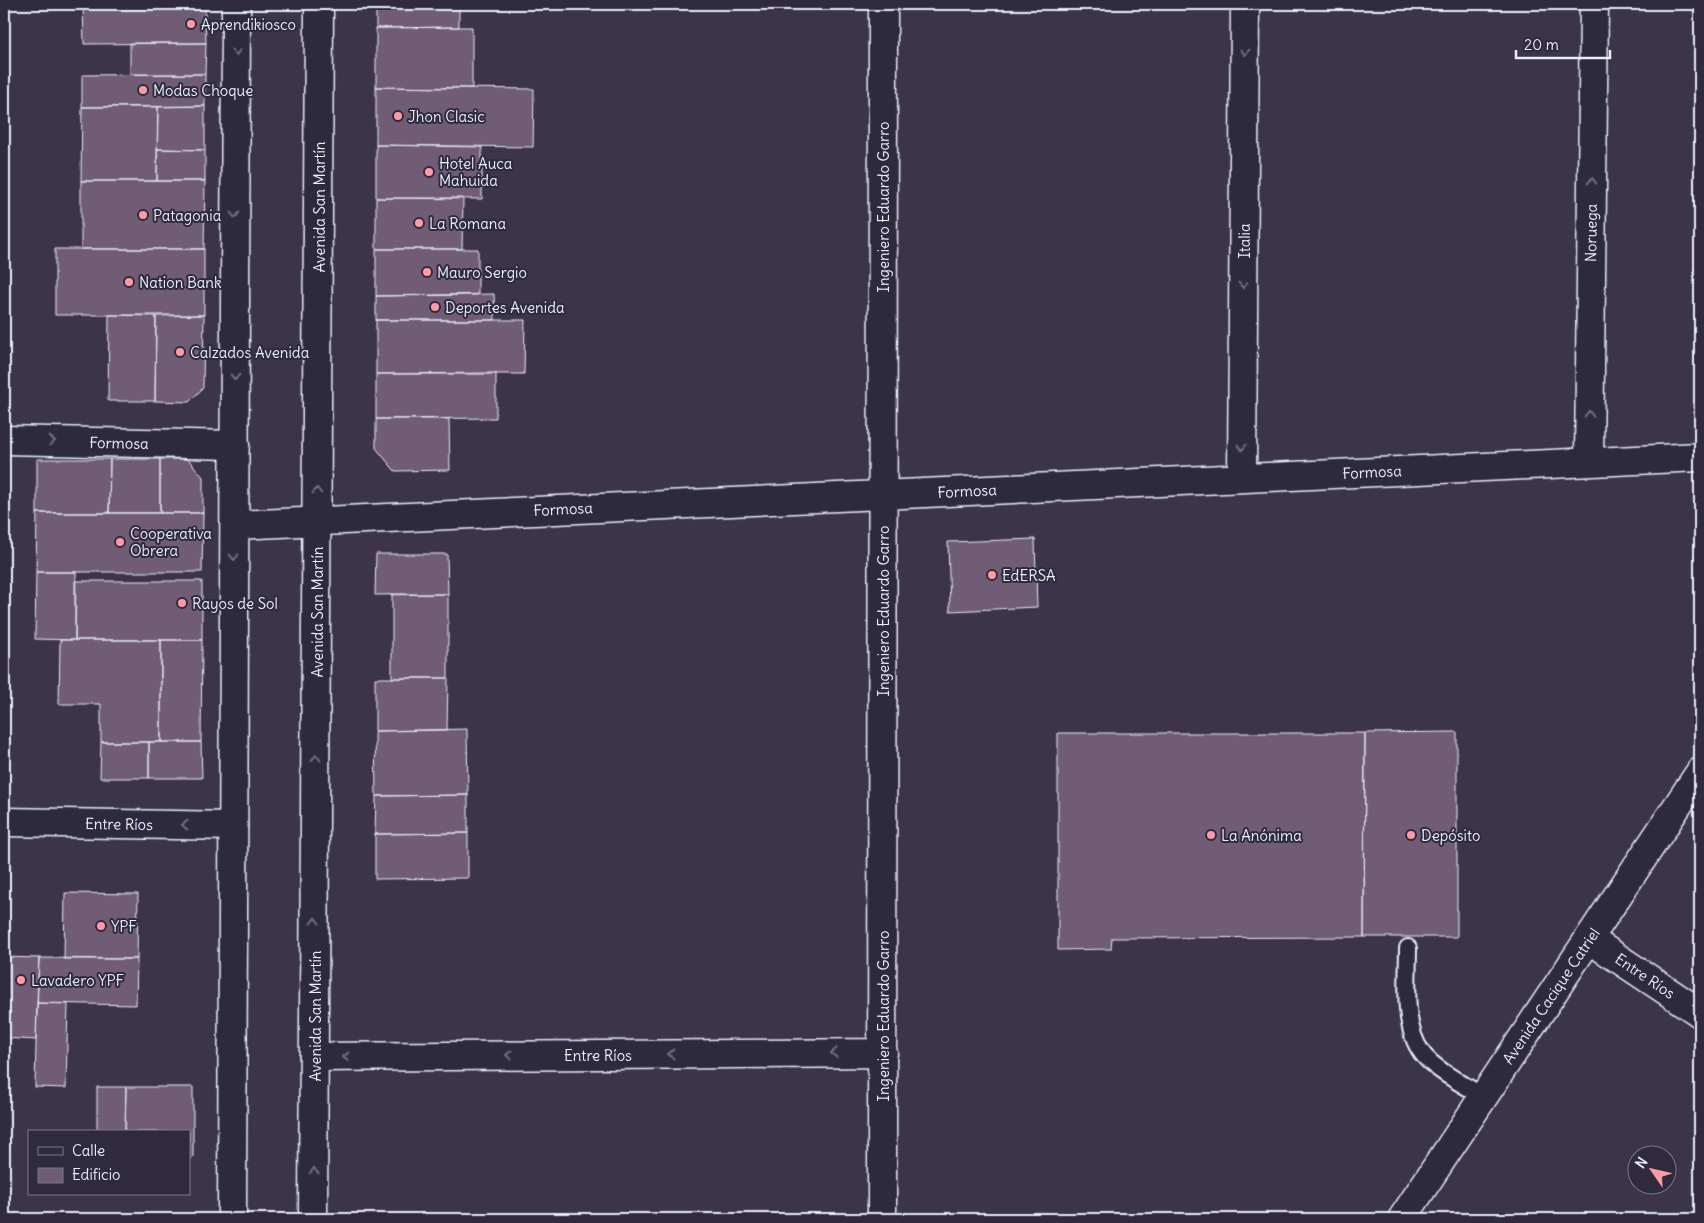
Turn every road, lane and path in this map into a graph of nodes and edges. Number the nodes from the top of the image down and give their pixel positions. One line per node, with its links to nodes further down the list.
1 (236, 4): 7 (street, one-way to 7)
2 (319, 4): 12 (street, Avenida San Martín, one-way to 2)
3 (883, 4): 11 (street, Ingeniero Eduardo Garro)
4 (1245, 4): 10 (street, Italia, one-way to 10)
5 (1594, 4): 9 (street, Noruega, one-way to 5)
6 (4, 440): 7 (street, Formosa, one-way to 7)
7 (235, 445): 13 (street)
8 (1700, 457): 9 (street, Formosa)
9 (1589, 462): 10 (street, Formosa)
10 (1242, 478): 11 (street, Formosa)
11 (883, 494): 12 (street, Formosa); 20 (street, Ingeniero Eduardo Garro)
12 (317, 521): 13 (street, Formosa); 21 (street, Avenida San Martín, one-way to 12)
13 (235, 525): 16 (street, one-way to 16)
14 (1700, 772): 17 (street, Avenida Cacique Catriel)
15 (4, 822): 16 (street, Entre Ríos, one-way to 15)
16 (234, 826): 23 (street)
17 (1589, 939): 19 (street, Entre Ríos); 22 (street, Avenida Cacique Catriel)
18 (1408, 948): 22 (lane)
19 (1700, 1013)
20 (882, 1053): 21 (street, Entre Ríos, one-way to 21); 25 (street, Ingeniero Eduardo Garro)
21 (314, 1057): 24 (street, Avenida San Martín, one-way to 21)
22 (1484, 1097): 26 (street, Avenida Cacique Catriel)
23 (232, 1219)
24 (313, 1219)
25 (882, 1219)
26 (1402, 1219)

